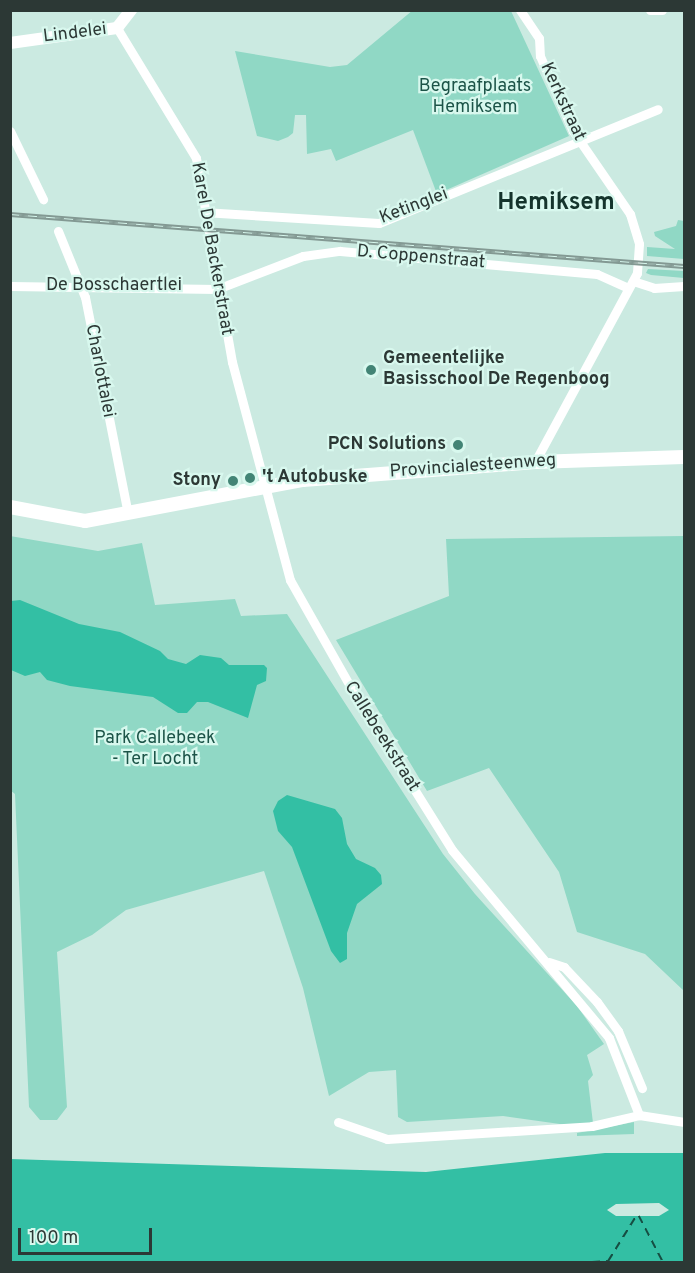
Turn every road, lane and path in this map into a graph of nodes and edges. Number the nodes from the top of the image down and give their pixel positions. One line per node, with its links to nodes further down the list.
1 (131, 10): 5 (street, Lindelei)
2 (520, 10): 9 (street, Kerkstraat)
3 (650, 10): 4 (street)
4 (662, 10)
5 (117, 28): 6 (street, Lindelei); 11 (street, Karel De Backerstraat)
6 (10, 43)
7 (658, 109): 9 (street, Ketinglei)
8 (10, 131): 10 (street)
9 (578, 139): 11 (street, Ketinglei); 13 (street, Kerkstraat)
10 (43, 199)
11 (203, 212): 17 (street, Karel De Backerstraat)
12 (58, 231): 15 (street, Charlottalei)
13 (630, 285): 16 (street, D. Coppenstraat); 17 (street, D. Coppenstraat); 19 (street, Kerkstraat)
14 (10, 286): 15 (street, De Bosschaertlei)
15 (82, 286): 17 (street, De Bosschaertlei); 22 (street, Charlottalei)
16 (684, 286)
17 (217, 288): 20 (street, Karel De Backerstraat)
18 (684, 457): 19 (main road, Provincialesteenweg)
19 (535, 462): 20 (main road, Provincialesteenweg)
20 (262, 486): 22 (main road, Provincialesteenweg); 23 (street, Callebeekstraat)
21 (10, 507): 22 (main road, Provincialesteenweg)
22 (128, 514)
23 (546, 962): 24 (street, Callebeekstraat); 25 (street, Callebeekstraat)
24 (642, 1088)
25 (639, 1115): 26 (street); 27 (street)
26 (338, 1122)
27 (684, 1122)

